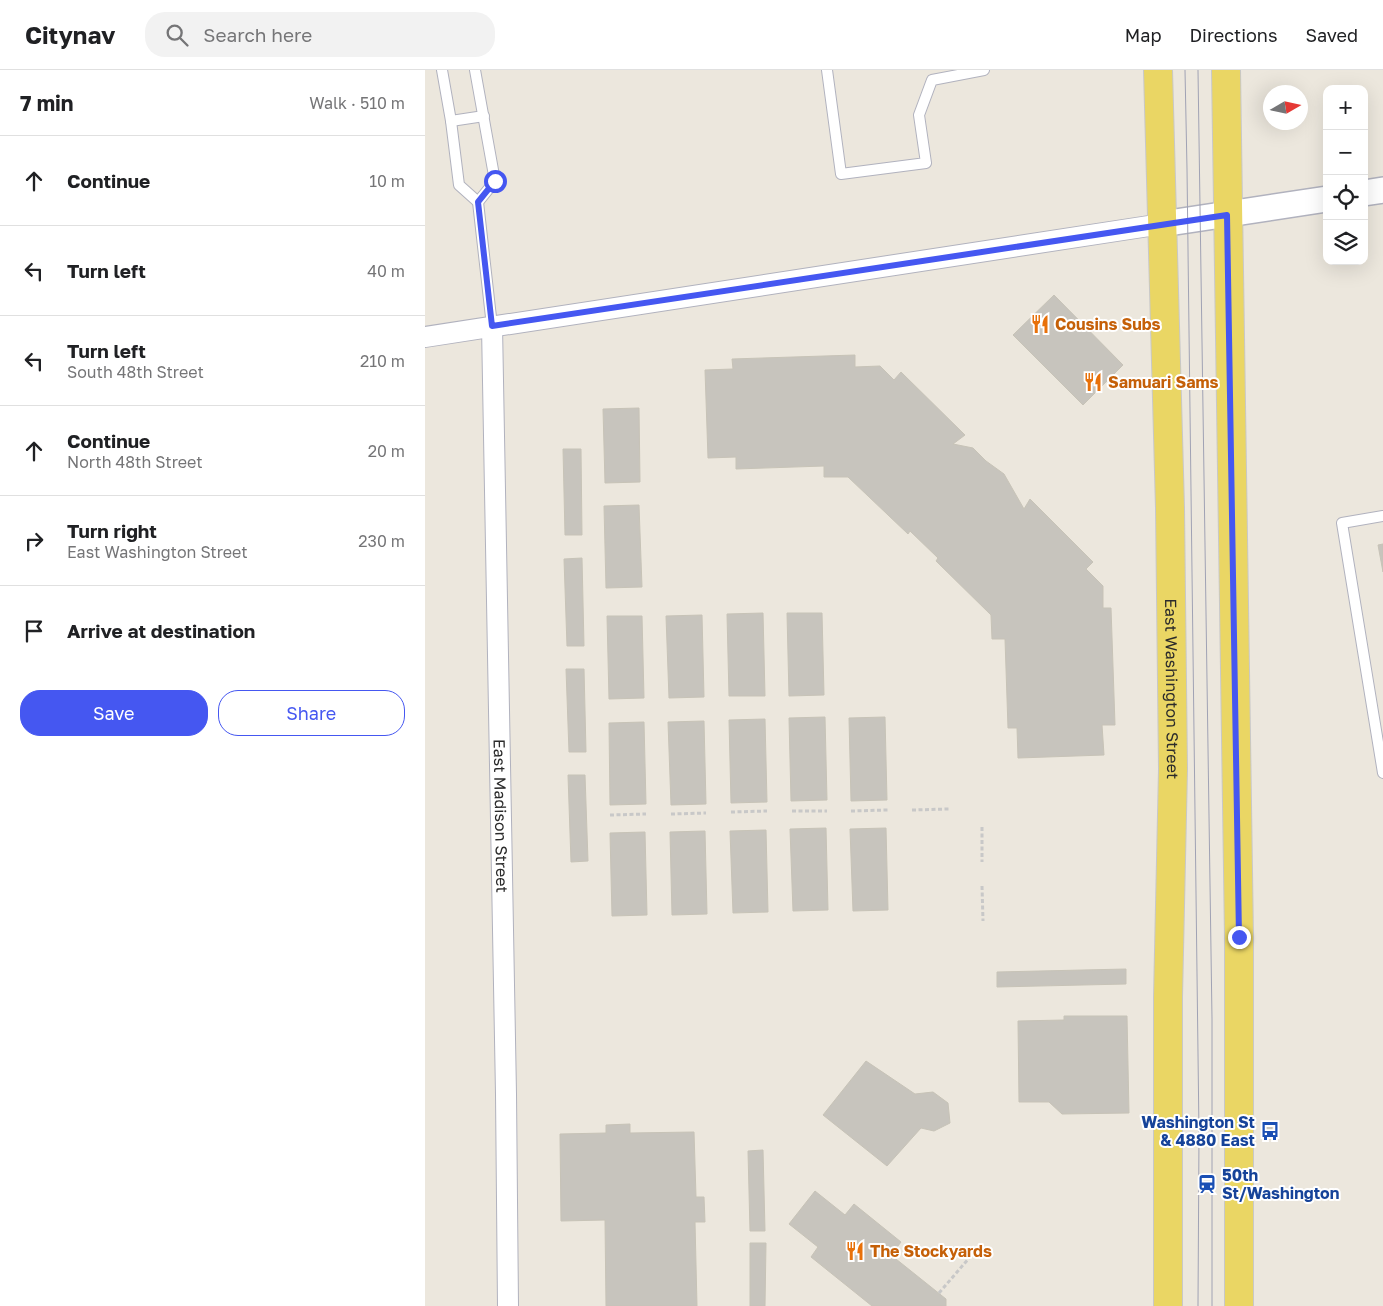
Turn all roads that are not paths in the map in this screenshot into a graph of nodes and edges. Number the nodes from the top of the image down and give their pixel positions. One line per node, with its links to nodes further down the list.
1 (442, 70): 8 (lane)
2 (475, 70): 7 (lane)
3 (827, 70): 4 (lane)
4 (984, 70)
5 (1158, 70): 14 (main road, East Washington Street)
6 (1225, 70): 13 (main road)
7 (484, 116): 8 (lane); 12 (lane)
8 (451, 121): 12 (lane)
9 (1383, 190): 10 (street)
10 (1368, 192)
11 (1323, 200): 13 (street)
12 (478, 202): 15 (lane)
13 (1227, 215): 14 (street); 21 (main road)
14 (1162, 224): 15 (street); 20 (main road, East Washington Street)
15 (492, 326): 16 (street); 19 (street, East Madison Street)
16 (425, 337)
17 (1383, 516): 18 (lane)
18 (1383, 772)
19 (508, 1306)
20 (1168, 1306)
21 (1239, 1306)

